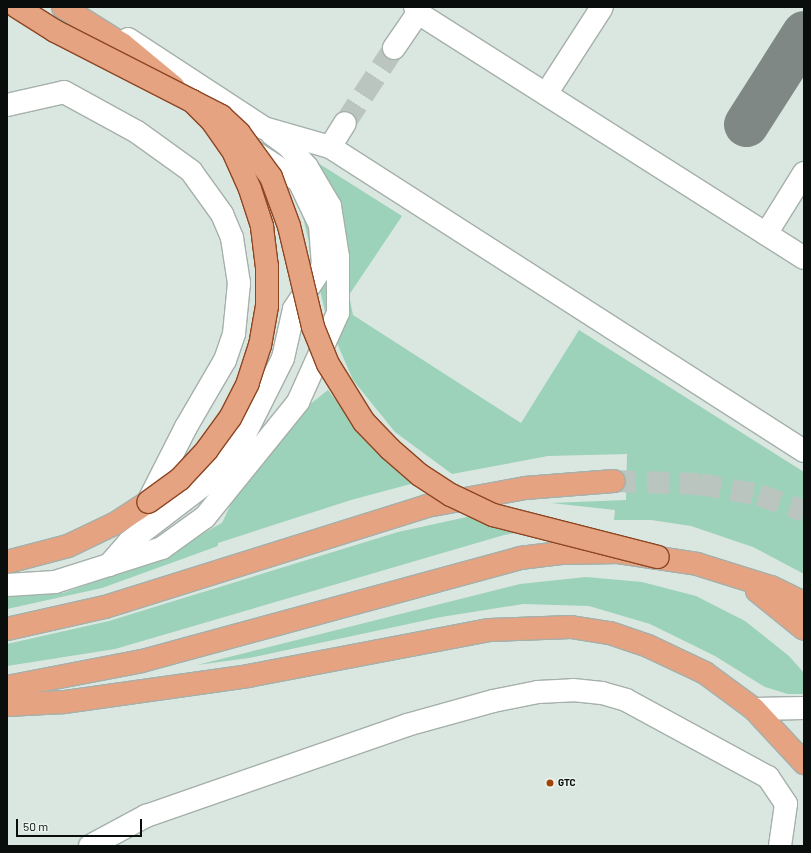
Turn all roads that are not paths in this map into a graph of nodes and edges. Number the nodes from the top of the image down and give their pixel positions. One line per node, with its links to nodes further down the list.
1 (18, 7): 8 (main road, bridge); 21 (street)
2 (63, 7): 8 (main road, bridge)
3 (80, 7): 11 (street)
4 (602, 7): 7 (street)
5 (417, 10): 6 (street); 7 (street)
6 (394, 48)
7 (546, 94): 14 (street)
8 (192, 101): 18 (main road, bridge); 19 (main road, bridge)
9 (7, 105): 18 (street)
10 (345, 123): 12 (street)
11 (264, 128): 12 (street); 21 (street)
12 (330, 146): 16 (street)
13 (804, 173): 14 (street)
14 (766, 234): 15 (street)
15 (804, 258)
16 (804, 451)
17 (614, 481): 25 (main road)
18 (148, 502): 20 (main road)
19 (658, 557): 22 (main road); 27 (main road, bridge)
20 (7, 562)
21 (109, 565): 23 (street)
22 (734, 574): 24 (main road); 26 (main road)
23 (7, 585)
24 (804, 603)
25 (7, 629)
26 (804, 629)
27 (7, 687)
28 (7, 705): 30 (main road)
29 (804, 708): 30 (street)
30 (754, 709): 31 (main road)
31 (804, 763)
32 (90, 846): 33 (street)
33 (780, 846)

